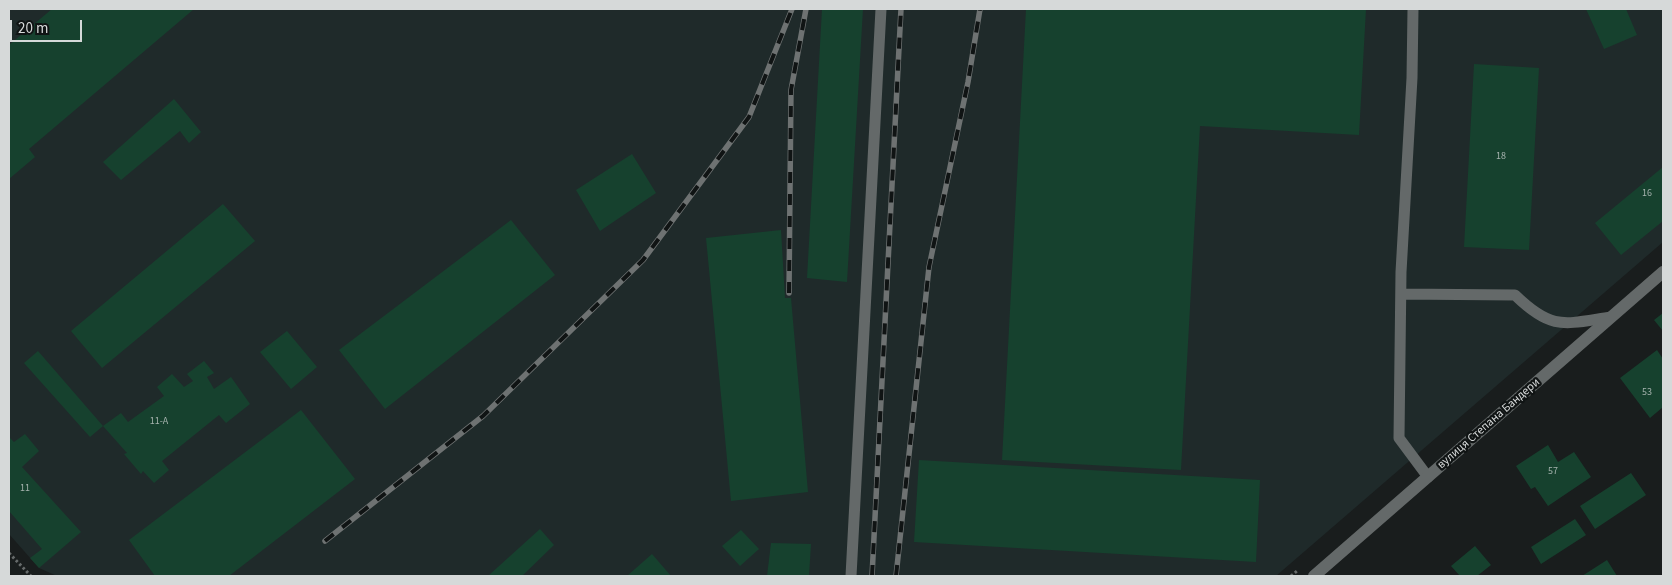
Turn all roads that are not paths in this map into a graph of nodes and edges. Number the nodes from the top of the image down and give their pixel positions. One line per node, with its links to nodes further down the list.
1 (881, 9): 7 (lane)
2 (1413, 9): 4 (lane)
3 (1663, 272): 5 (street, вулиця Степана Бандери)
4 (1401, 294): 5 (lane); 6 (lane)
5 (1611, 317): 6 (street, вулиця Степана Бандери)
6 (1428, 477): 8 (street, вулиця Степана Бандери)
7 (851, 576)
8 (1314, 576)

